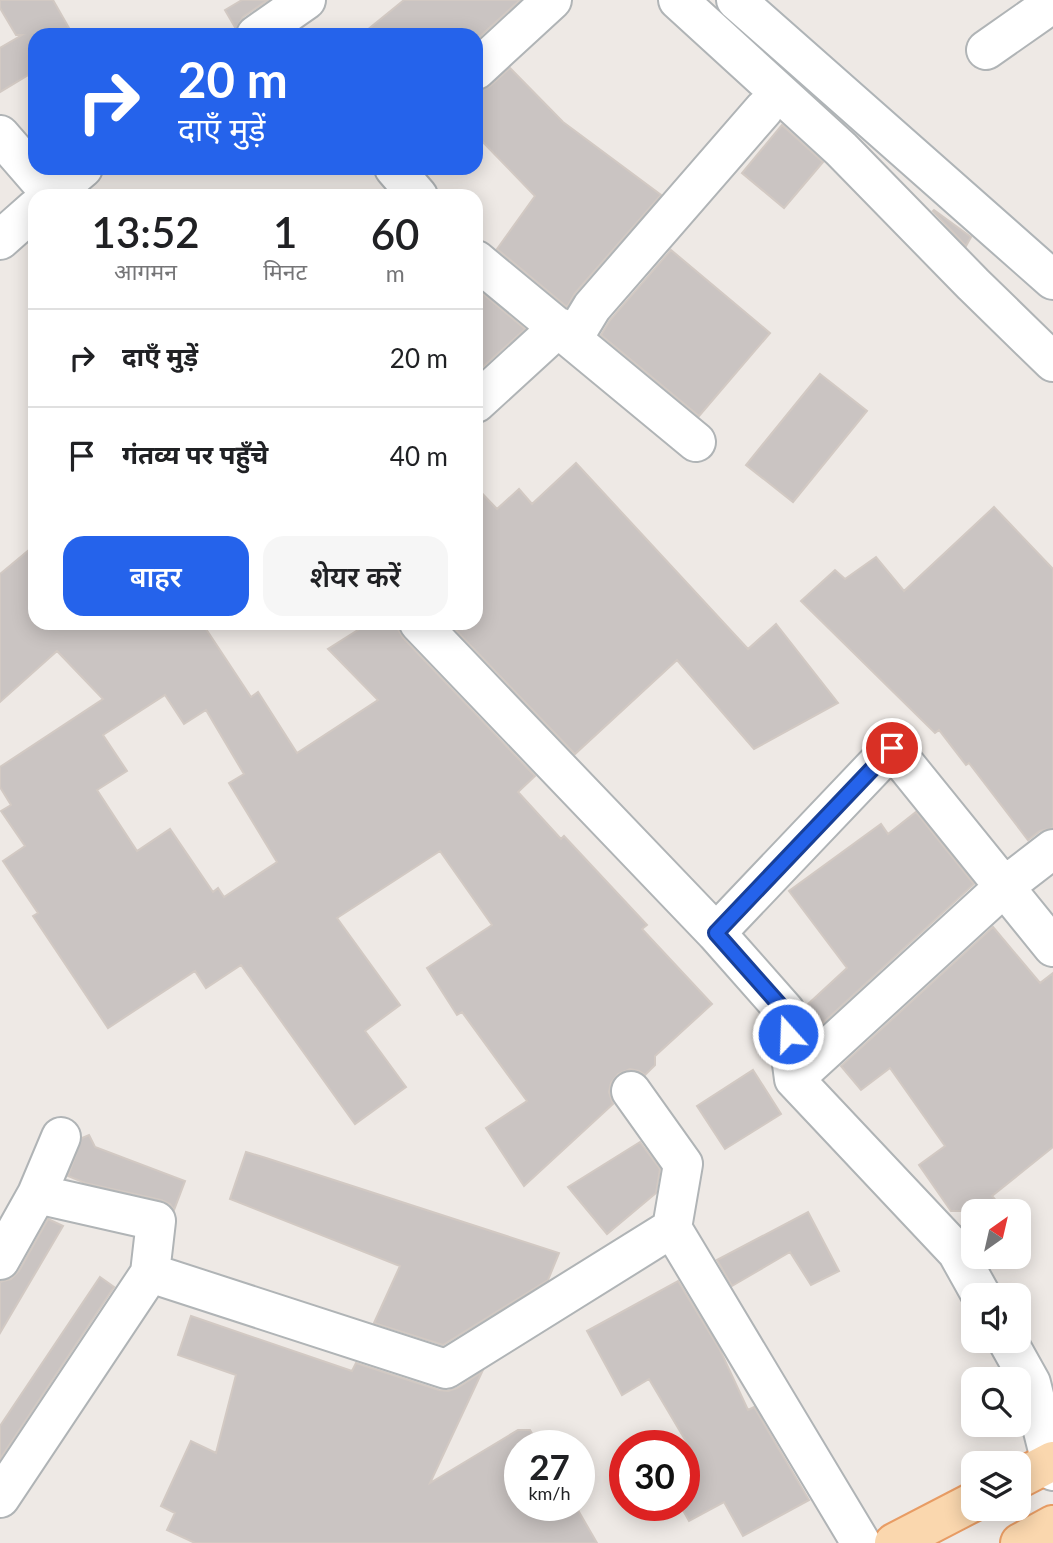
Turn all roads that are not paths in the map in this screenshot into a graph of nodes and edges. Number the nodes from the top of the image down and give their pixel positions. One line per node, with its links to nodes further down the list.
1 (306, 0): 6 (street)
2 (552, 0): 8 (street)
3 (678, 0): 21 (street)
4 (736, 0): 19 (street)
5 (1053, 3): 7 (street)
6 (273, 28)
7 (986, 50)
8 (483, 64)
9 (764, 109): 20 (street)
10 (0, 135): 11 (street)
11 (28, 173)
12 (75, 175): 14 (street)
13 (400, 175): 15 (street)
14 (59, 189)
15 (412, 189)
16 (28, 216): 17 (street)
17 (0, 240)
18 (483, 266): 20 (street)
19 (1053, 279)
20 (559, 327): 22 (street); 23 (street)
21 (1053, 362)
22 (483, 397)
23 (696, 442)
24 (426, 630): 27 (street)
25 (1053, 849): 26 (street)
26 (1004, 887): 27 (street); 28 (street); 29 (street)
27 (716, 933): 29 (street)
28 (1053, 947)
29 (794, 1079): 36 (street)
30 (631, 1091): 33 (street)
31 (61, 1137): 32 (street)
32 (37, 1194): 34 (street); 35 (street)
33 (672, 1228): 35 (street); 42 (street)
34 (0, 1260)
35 (150, 1273): 39 (street)
36 (974, 1283)
37 (1014, 1353): 38 (street)
38 (1044, 1468)
39 (0, 1498)
40 (961, 1508): 43 (main road)
41 (1053, 1525): 44 (main road)
42 (861, 1543)
43 (894, 1543)
44 (1020, 1543)

